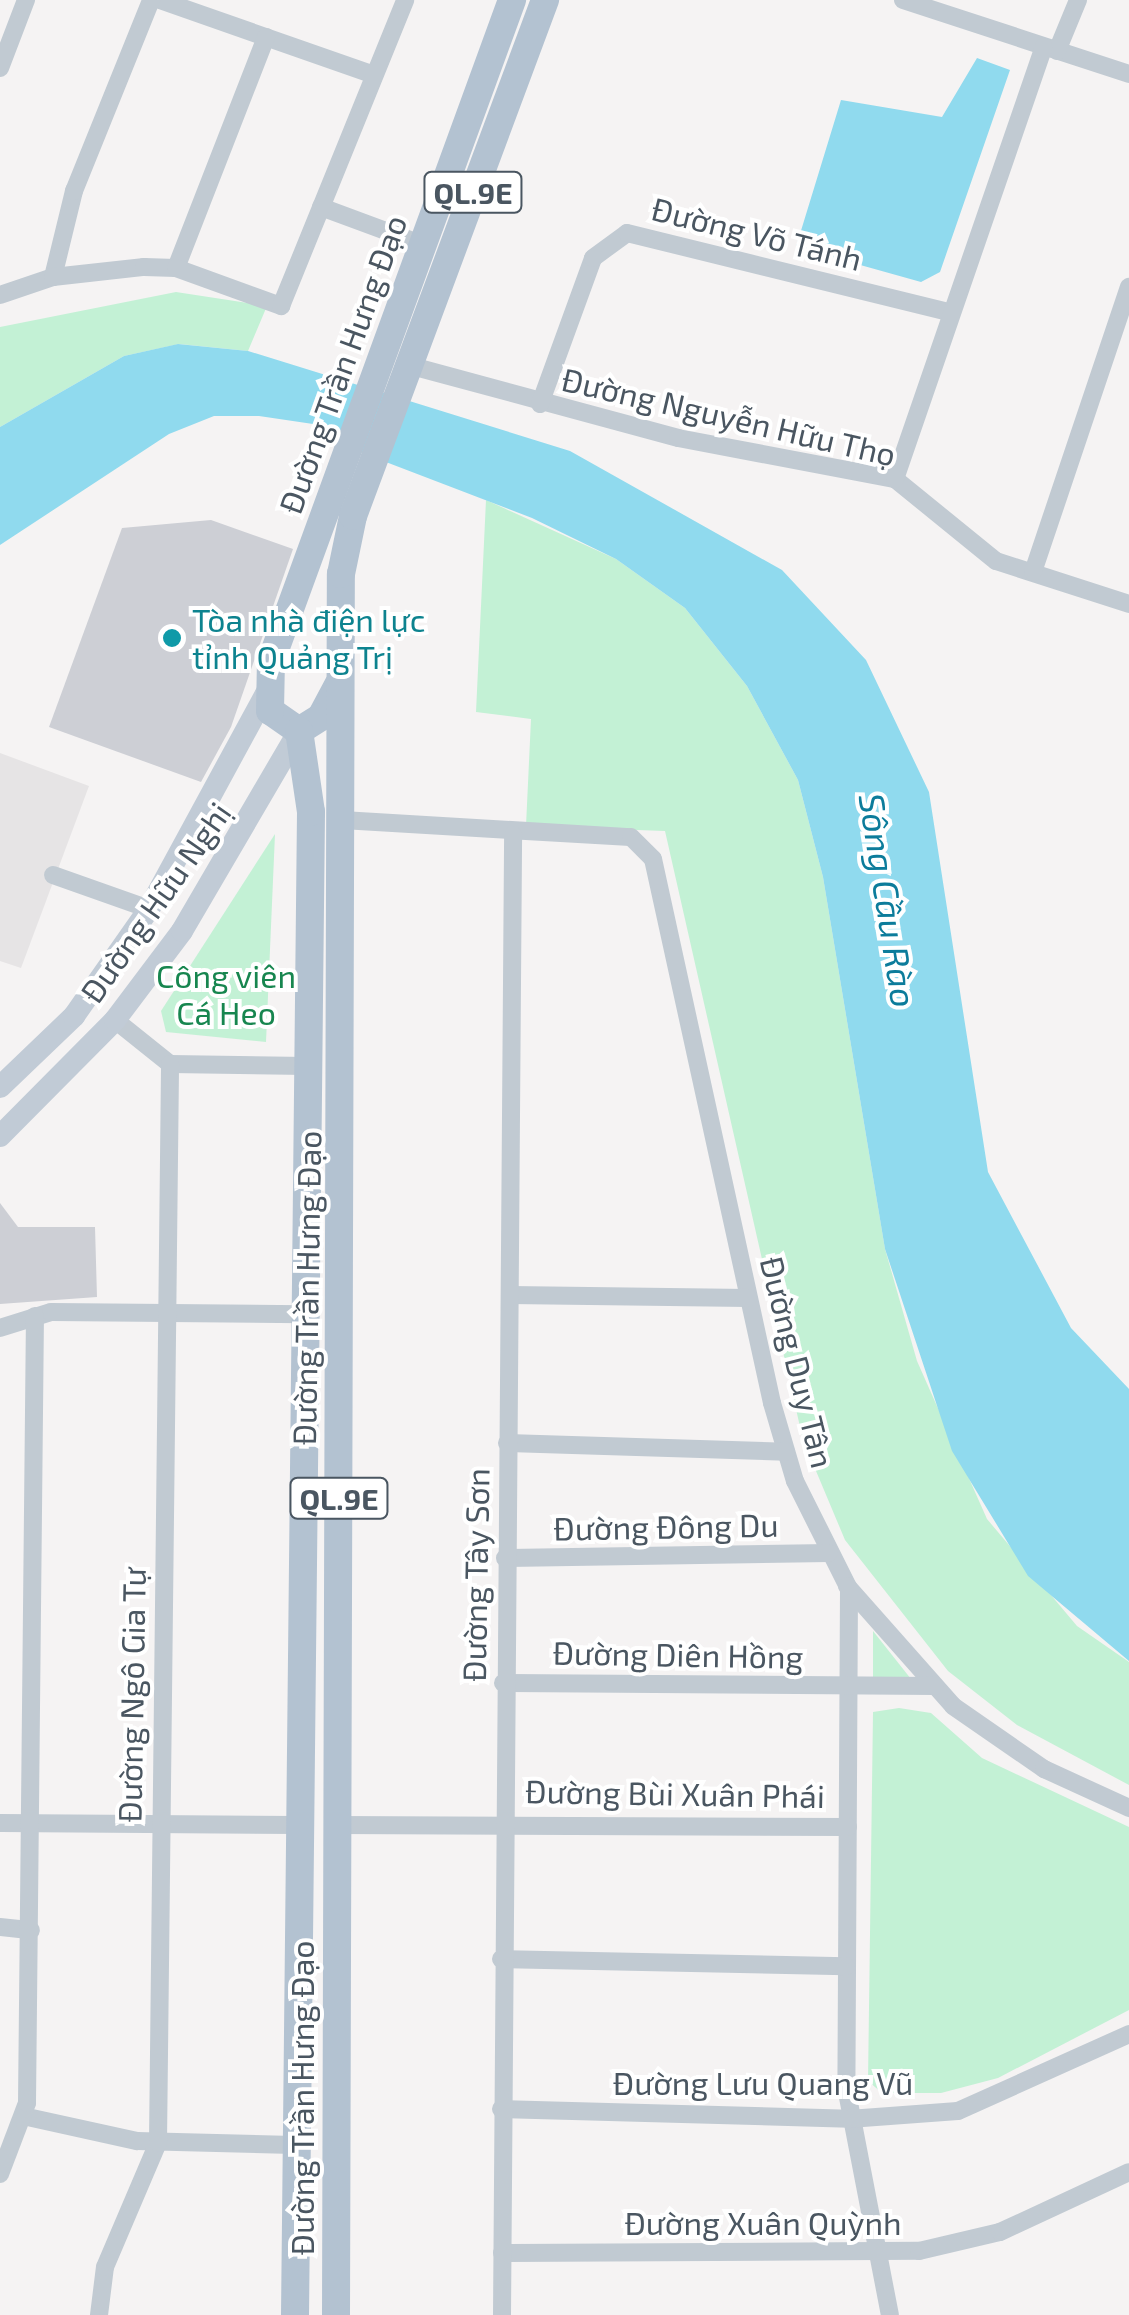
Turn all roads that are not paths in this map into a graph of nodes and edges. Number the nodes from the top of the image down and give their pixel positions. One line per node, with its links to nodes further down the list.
1 (26, 0): 12 (street)
2 (151, 0): 18 (street)
3 (160, 0): 10 (street)
4 (404, 0): 14 (street)
5 (512, 0): 16 (main road, Đường Trần Hưng Đạo / QL.9E)
6 (544, 0): 22 (main road, Đường Trần Hưng Đạo / QL.9E)
7 (903, 0): 9 (street)
8 (1078, 0): 11 (street)
9 (942, 8): 11 (street)
10 (266, 37): 14 (street); 17 (street)
11 (1051, 49): 13 (street); 21 (street)
12 (0, 68)
13 (1129, 74)
14 (374, 75): 15 (street)
15 (321, 206): 16 (street); 17 (street)
16 (421, 244): 27 (main road, Đường Trần Hưng Đạo / QL.9E)
17 (176, 268): 18 (street)
18 (53, 277): 20 (street)
19 (1129, 287): 25 (street)
20 (0, 296)
21 (949, 312): 23 (street, Đường Võ Tánh); 24 (street)
22 (405, 374): 23 (street, Đường Nguyễn Hữu Thọ); 28 (main road, Đường Trần Hưng Đạo / QL.9E)
23 (540, 404): 24 (street, Đường Nguyễn Hữu Thọ)
24 (895, 479): 25 (street, Đường Nguyễn Hữu Thọ)
25 (1033, 572): 26 (street, Đường Nguyễn Hữu Thọ)
26 (1129, 604)
27 (283, 639): 28 (main road); 30 (main road, Đường Trần Hưng Đạo)
28 (340, 652): 29 (main road, Đường Trần Hưng Đạo)
29 (339, 681): 31 (main road); 32 (main road, Đường Trần Hưng Đạo / QL.9E)
30 (268, 688): 31 (main road); 35 (main road, Đường Hữu Nghị)
31 (298, 730): 36 (main road, Đường Hữu Nghị); 38 (main road, Đường Trần Hưng Đạo / QL.9E)
32 (342, 820): 33 (street, Đường Duy Tân); 39 (main road, Đường Trần Hưng Đạo / QL.9E)
33 (513, 835): 42 (street, Đường Tây Sơn); 43 (street, Đường Duy Tân)
34 (54, 874): 35 (street)
35 (149, 909): 40 (main road, Đường Hữu Nghị)
36 (115, 1020): 37 (street); 41 (main road, Đường Hữu Nghị)
37 (170, 1064): 38 (street); 44 (street, Đường Ngô Gia Tự)
38 (306, 1066): 39 (main road); 45 (main road, Đường Trần Hưng Đạo / QL.9E)
39 (344, 1066): 62 (main road, Đường Trần Hưng Đạo / QL.9E)
40 (0, 1087)
41 (0, 1136)
42 (510, 1295): 43 (street); 48 (street, Đường Tây Sơn)
43 (748, 1298): 49 (street, Đường Duy Tân)
44 (166, 1312): 45 (street); 46 (street); 60 (street, Đường Ngô Gia Tự)
45 (304, 1314): 61 (main road, Đường Trần Hưng Đạo / QL.9E)
46 (34, 1316): 47 (street); 58 (street)
47 (0, 1328)
48 (507, 1444): 49 (street); 51 (street, Đường Tây Sơn)
49 (786, 1452): 50 (street, Đường Duy Tân)
50 (829, 1553): 51 (street, Đường Đông Du); 52 (street, Đường Duy Tân)
51 (505, 1558): 53 (street, Đường Tây Sơn)
52 (845, 1583): 54 (street, Đường Duy Tân); 55 (street)
53 (503, 1682): 54 (street, Đường Diên Hồng); 57 (street, Đường Tây Sơn)
54 (852, 1686): 55 (street, Đường Diên Hồng); 63 (street, Đường Duy Tân)
55 (935, 1686): 56 (street)
56 (1129, 1808)
57 (500, 1818): 62 (street, Đường Bùi Xuân Phái); 63 (street, Đường Bùi Xuân Phái); 66 (street, Đường Tây Sơn)
58 (34, 1820): 59 (street); 60 (street); 65 (street)
59 (0, 1823)
60 (159, 1825): 61 (street); 72 (street, Đường Ngô Gia Tự)
61 (298, 1825): 62 (main road); 74 (main road, Đường Trần Hưng Đạo / QL.9E)
62 (336, 1825): 73 (main road, Đường Trần Hưng Đạo / QL.9E)
63 (848, 1827): 67 (street, Đường Duy Tân)
64 (0, 1927): 65 (street)
65 (31, 1930): 70 (street)
66 (501, 1959): 67 (street); 69 (street, Đường Tây Sơn)
67 (846, 1966): 71 (street, Đường Duy Tân)
68 (1129, 2034): 71 (street, Đường Lưu Quang Vũ)
69 (501, 2108): 71 (street, Đường Lưu Quang Vũ); 77 (street, Đường Tây Sơn)
70 (23, 2116): 72 (street); 76 (street)
71 (849, 2118): 78 (street, Đường Duy Tân)
72 (158, 2143): 74 (street); 79 (street, Đường Ngô Gia Tự)
73 (334, 2144): 74 (main road); 81 (main road, Đường Trần Hưng Đạo / QL.9E)
74 (294, 2145): 80 (main road, Đường Trần Hưng Đạo / QL.9E)
75 (1129, 2172): 78 (street, Đường Xuân Quỳnh)
76 (0, 2174)
77 (502, 2253): 78 (street, Đường Xuân Quỳnh); 82 (street, Đường Tây Sơn)
78 (877, 2254): 83 (street, Đường Duy Tân)
79 (99, 2315)
80 (294, 2315)
81 (336, 2315)
82 (502, 2315)
83 (890, 2315)

